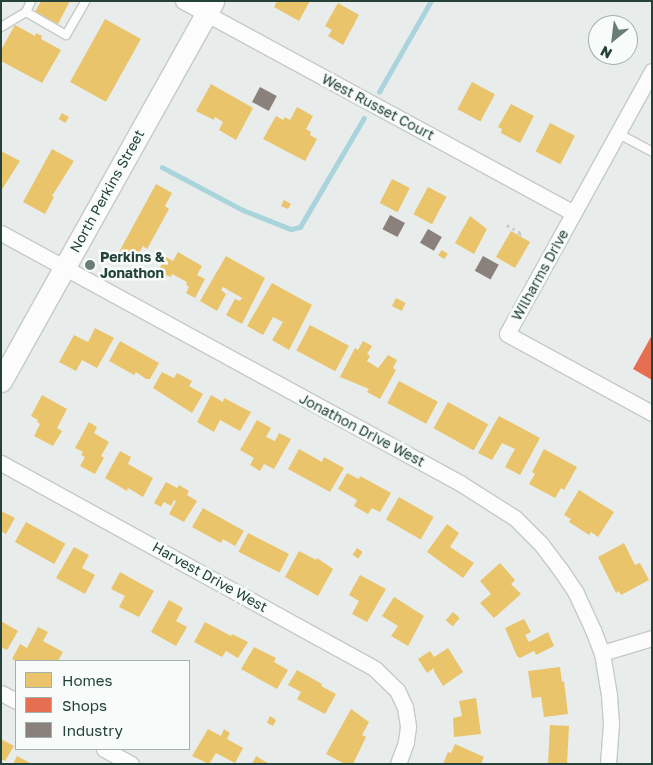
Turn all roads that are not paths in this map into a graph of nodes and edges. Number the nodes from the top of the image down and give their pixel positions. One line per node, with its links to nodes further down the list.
1 (31, 1): 5 (lane)
2 (86, 1): 5 (lane)
3 (183, 1): 4 (street, West Russet Court)
4 (210, 7): 10 (street, West Russet Court); 12 (street, North Perkins Street)
5 (26, 12): 6 (lane)
6 (1, 27)
7 (652, 71): 8 (street, Wilharms Drive)
8 (617, 134): 9 (lane); 10 (street, Wilharms Drive)
9 (652, 152)
10 (573, 213): 14 (street, Wilharms Drive)
11 (1, 233): 12 (street, Jonathon Drive West)
12 (65, 267): 13 (street, North Perkins Street); 17 (street, Jonathon Drive West)
13 (1, 381)
14 (652, 413)
15 (1, 463): 22 (street, Harvest Drive West)
16 (652, 638): 17 (street)
17 (602, 653): 23 (street, Jonathon Drive West)
18 (1, 693): 19 (street)
19 (15, 700)
20 (106, 750): 21 (street)
21 (131, 764)
22 (398, 764)
23 (608, 764)

